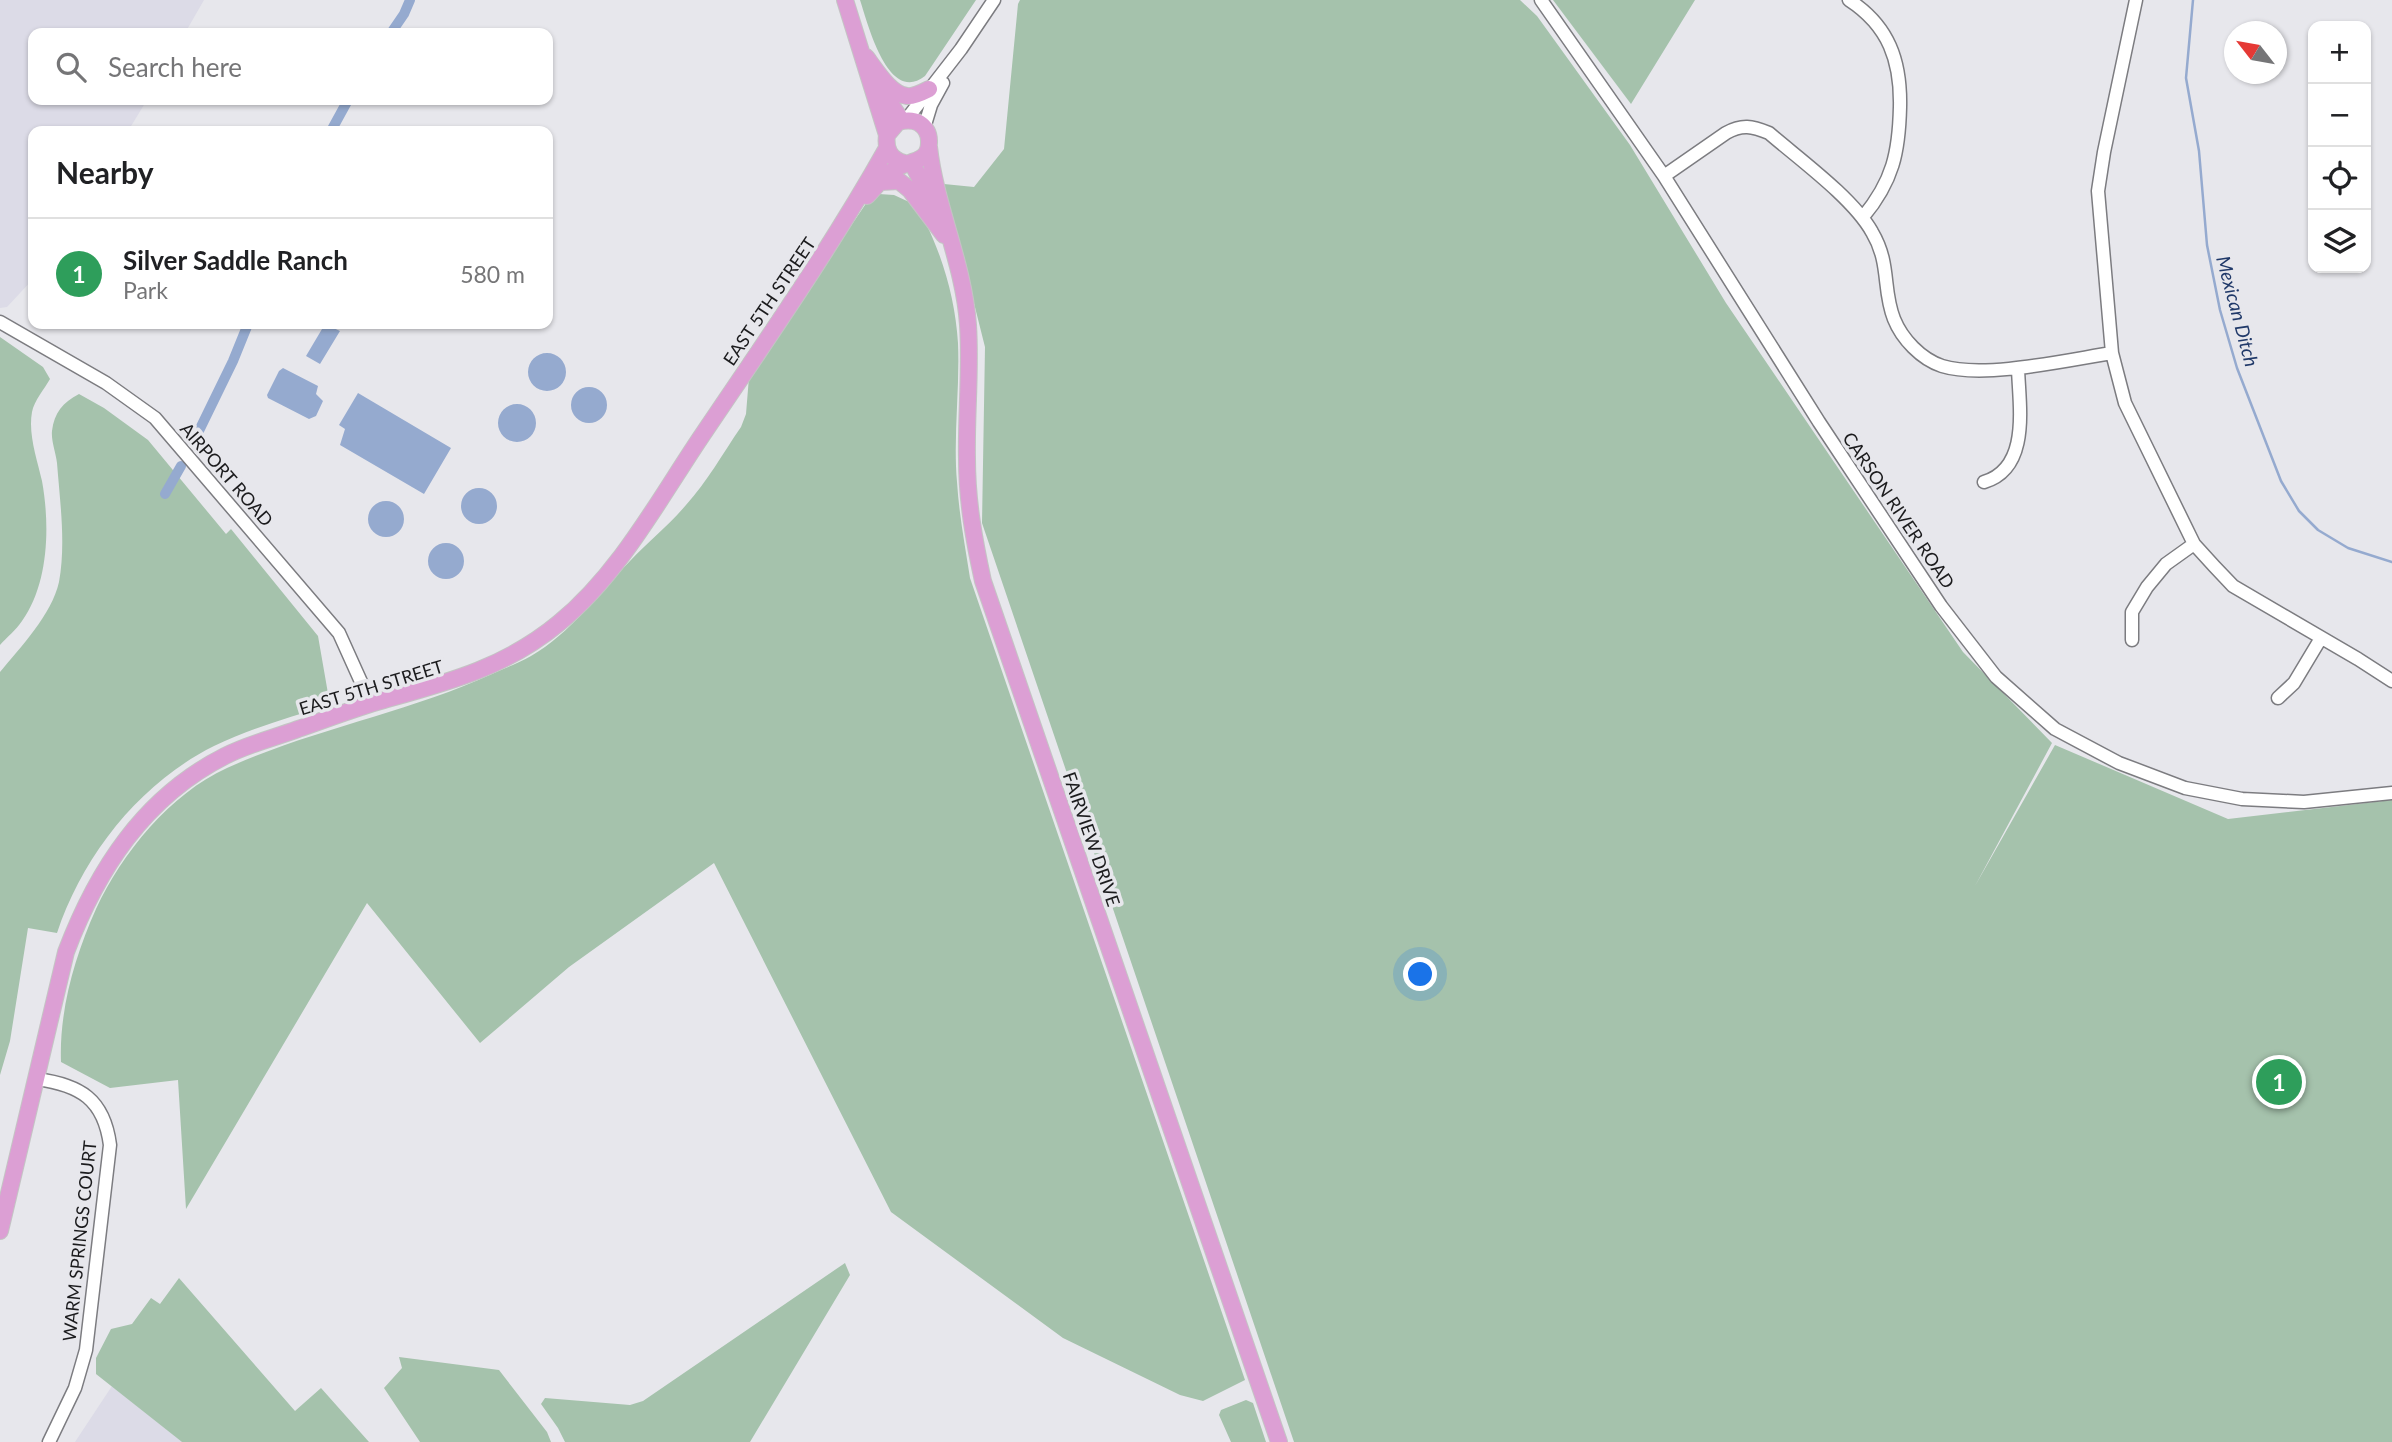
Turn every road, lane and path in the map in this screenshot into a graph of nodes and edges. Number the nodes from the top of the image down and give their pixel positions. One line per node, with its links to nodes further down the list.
1 (845, 0): 7 (main road)
2 (994, 0): 6 (street)
3 (1541, 0): 14 (street, CARSON RIVER ROAD)
4 (1849, 0): 17 (street)
5 (2136, 0): 20 (street)
6 (961, 48): 8 (street); 10 (street)
7 (862, 55): 8 (main road); 9 (main road); 11 (main road)
8 (929, 89): 9 (street)
9 (904, 120): 10 (main road); 11 (main road)
10 (925, 128): 12 (main road)
11 (887, 141): 13 (main road); 16 (main road, EAST 5TH STREET)
12 (929, 147): 13 (main road); 18 (main road, FAIRVIEW DRIVE)
13 (908, 163): 15 (main road, EAST 5TH STREET); 18 (main road, FAIRVIEW DRIVE)
14 (1664, 176): 17 (street); 29 (street, CARSON RIVER ROAD)
15 (881, 182): 16 (main road, EAST 5TH STREET); 18 (main road)
16 (850, 214): 28 (main road, EAST 5TH STREET)
17 (1863, 217): 21 (street)
18 (949, 239): 33 (main road, FAIRVIEW DRIVE)
19 (0, 322): 28 (street, AIRPORT ROAD)
20 (2112, 353): 21 (street); 23 (street)
21 (2018, 368): 22 (street)
22 (1984, 482)
23 (2194, 544): 24 (street); 25 (street)
24 (2321, 638): 26 (street); 27 (street)
25 (2132, 640)
26 (2392, 681)
27 (2278, 698)
28 (370, 704): 30 (main road, EAST 5TH STREET)
29 (2392, 793)
30 (37, 1079): 31 (main road, EAST 5TH STREET); 32 (street, WARM SPRINGS COURT)
31 (0, 1231)
32 (49, 1442)
33 (1279, 1442)

